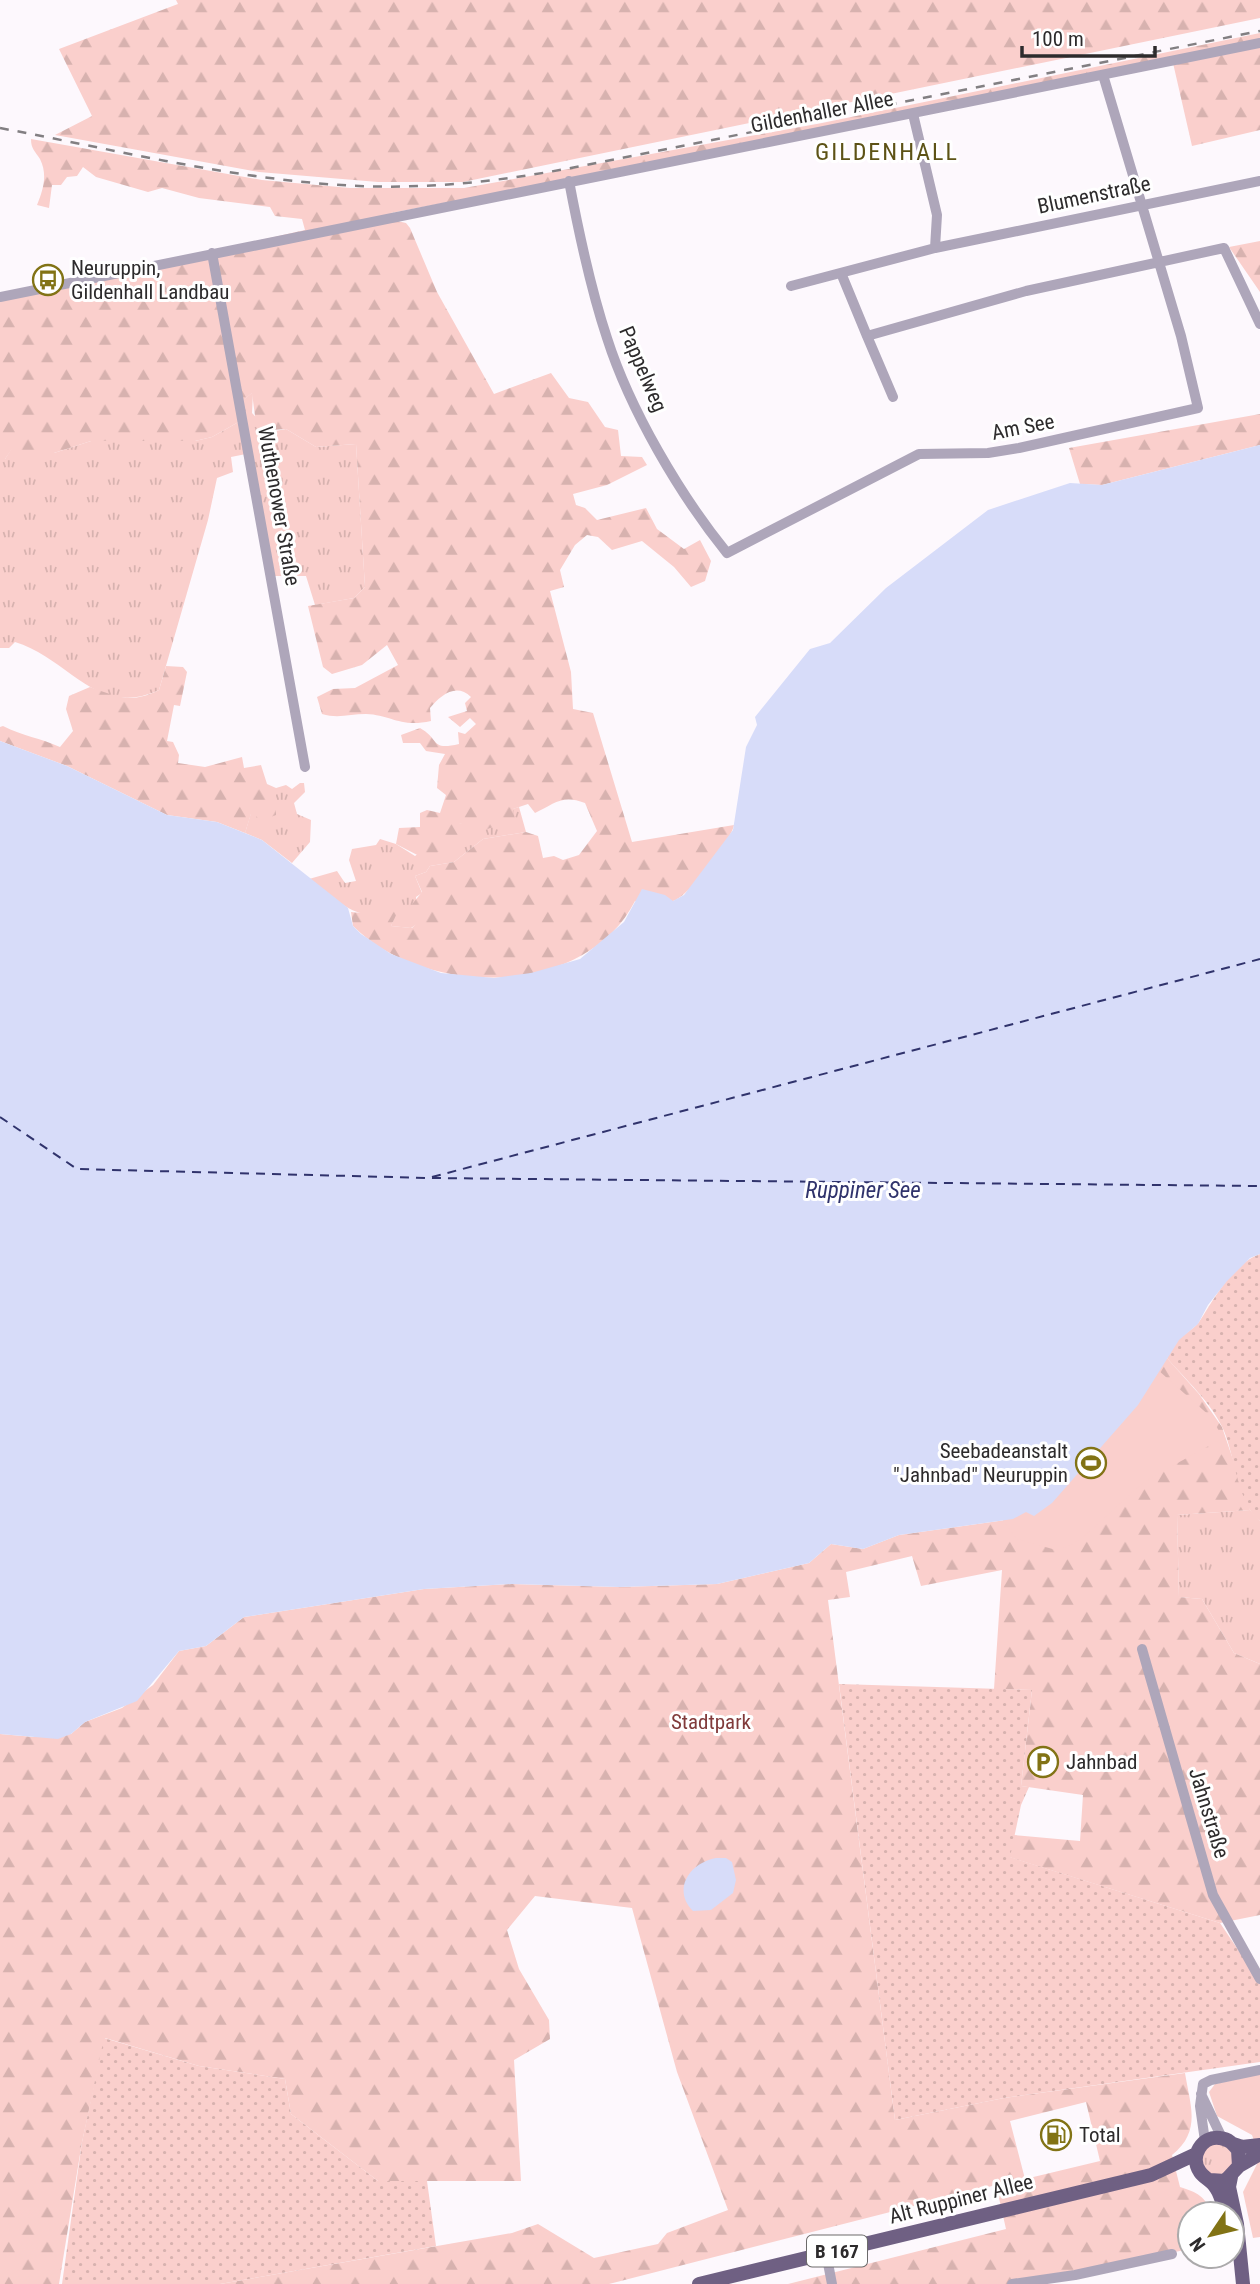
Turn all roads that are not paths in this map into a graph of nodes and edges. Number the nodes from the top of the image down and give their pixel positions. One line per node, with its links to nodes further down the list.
1 (1260, 43): 2 (street, Gildenhaller Allee)
2 (1103, 75): 3 (street, Gildenhaller Allee); 6 (street, Am See)
3 (913, 114): 4 (street, Gildenhaller Allee); 7 (street)
4 (569, 181): 8 (street, Gildenhaller Allee); 16 (street, Pappelweg)
5 (1260, 181): 6 (street, Blumenstraße)
6 (1142, 205): 7 (street, Blumenstraße); 9 (street, Am See)
7 (935, 248): 10 (street, Blumenstraße)
8 (212, 253): 12 (street); 17 (street, Wuthenower Straße)
9 (1160, 264): 13 (street); 14 (street); 16 (street, Am See)
10 (841, 273): 11 (street, Blumenstraße); 14 (street)
11 (791, 286)
12 (0, 297)
13 (1260, 324)
14 (867, 336): 15 (street)
15 (893, 397)
16 (727, 553)
17 (305, 766)
18 (1142, 1649): 19 (street, Jahnstraße)
19 (1259, 1975)
20 (1260, 2070): 21 (street)
21 (1201, 2094): 22 (street); 23 (street)
22 (1205, 2141): 23 (main road); 25 (main road)
23 (1228, 2141): 24 (main road); 27 (main road)
24 (1260, 2145)
25 (1196, 2154): 28 (main road, Alt Ruppiner Allee / B 167); 29 (main road)
26 (1260, 2154): 27 (main road, B 167)
27 (1235, 2172): 29 (main road, B 167); 31 (main road)
28 (1151, 2175): 29 (main road, Alt Ruppiner Allee / B 167); 32 (main road, Alt Ruppiner Allee / B 167)
29 (1206, 2177): 30 (main road)
30 (1221, 2200)
31 (1230, 2200)
32 (826, 2253): 35 (main road, Alt Ruppiner Allee / B 167); 36 (street)
33 (1172, 2254): 34 (street)
34 (1076, 2279): 37 (street)
35 (699, 2284)
36 (832, 2284)
37 (1012, 2284)

